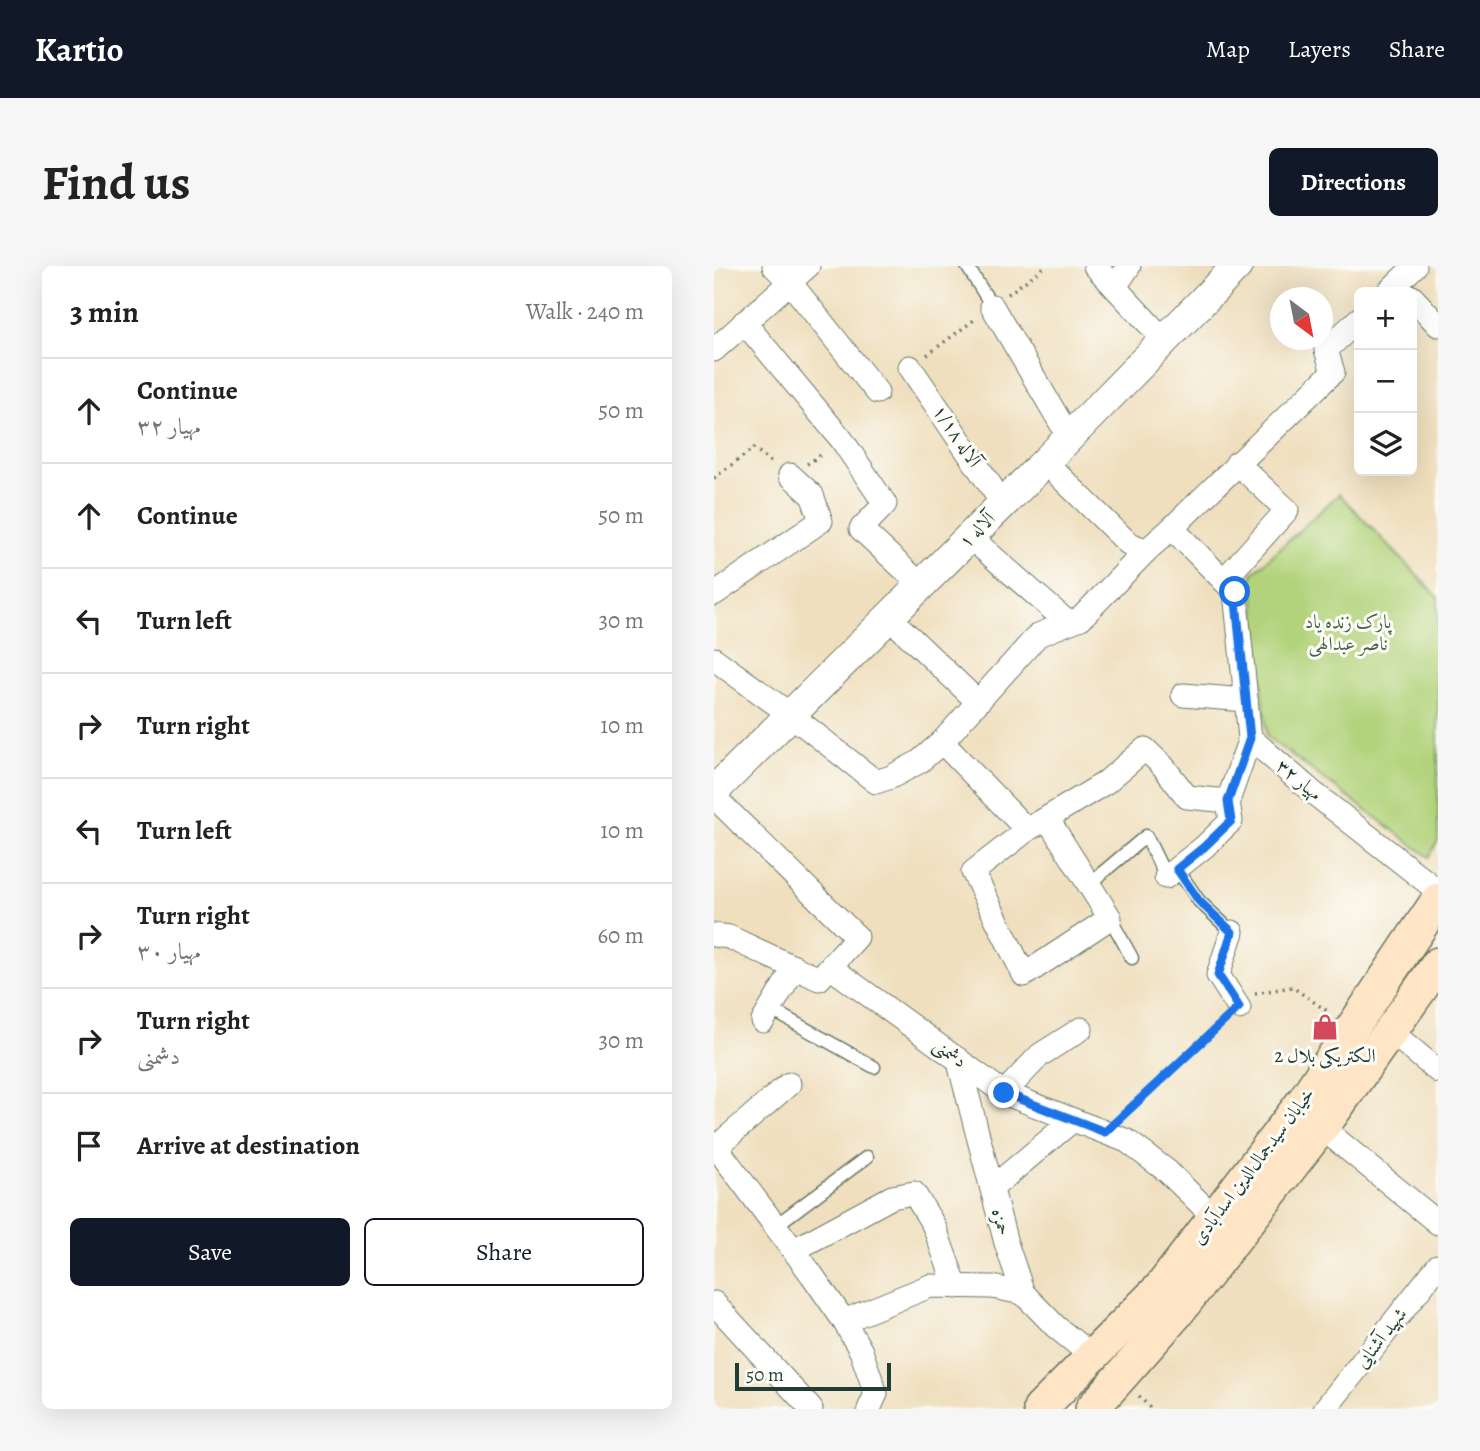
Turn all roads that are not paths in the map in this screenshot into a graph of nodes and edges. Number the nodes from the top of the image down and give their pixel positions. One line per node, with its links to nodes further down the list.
1 (808, 266): 7 (street)
2 (967, 266): 10 (lane)
3 (1096, 266): 8 (street)
4 (1129, 266): 8 (street)
5 (1237, 266): 15 (street, آلاله ۱)
6 (1415, 266): 9 (street)
7 (782, 273): 12 (street); 18 (street)
8 (1115, 287): 15 (street)
9 (1403, 287)
10 (992, 306): 19 (street)
11 (1417, 306): 14 (street)
12 (744, 322): 16 (street); 28 (street)
13 (1354, 324): 21 (street)
14 (1438, 325)
15 (1164, 340): 19 (street, آلاله ۱)
16 (714, 350)
17 (911, 367): 23 (street, آلاله ۱/۱۸)
18 (877, 392)
19 (1069, 437): 20 (street, آلاله ۱)
20 (1045, 462): 23 (street, آلاله ۱); 26 (street)
21 (1237, 463): 24 (street); 27 (street)
22 (790, 475): 29 (street)
23 (1003, 504): 25 (street, آلاله ۱)
24 (1172, 528): 26 (street); 27 (street)
25 (970, 537): 28 (street, آلاله ۱); 31 (street)
26 (1146, 551): 31 (street)
27 (1224, 580): 34 (street)
28 (921, 585): 30 (street, آلاله ۱)
29 (714, 594)
30 (888, 617): 35 (street); 36 (street, آلاله ۱)
31 (1068, 622): 35 (street)
32 (714, 659): 36 (street)
33 (1184, 695): 34 (street)
34 (1246, 699): 37 (street)
35 (978, 702): 38 (street)
36 (791, 715): 38 (street); 39 (street, آلاله ۱)
37 (1250, 738): 41 (street); 46 (street, مهیار ۳۲)
38 (942, 742): 43 (street)
39 (714, 791)
40 (714, 797): 54 (street)
41 (1228, 801): 42 (street); 44 (street)
42 (1047, 818): 43 (street); 45 (street)
43 (1027, 830): 48 (street)
44 (1172, 873): 45 (lane); 49 (lane)
45 (1089, 884): 48 (street)
46 (1438, 891)
47 (1438, 900): 69 (main road, خیابان سیدجمال‌الدین اسدآبادی)
48 (1110, 918): 51 (lane)
49 (1232, 932): 55 (street)
50 (714, 935): 53 (street)
51 (1132, 958)
52 (1438, 964): 58 (main road, خیابان سیدجمال‌الدین اسدآبادی)
53 (795, 967): 54 (street); 56 (street)
54 (830, 967): 59 (street, دشمنی)
55 (1239, 1007)
56 (767, 1015): 60 (lane)
57 (1081, 1029): 63 (street)
58 (1390, 1031): 61 (street); 65 (main road, خیابان سیدجمال‌الدین اسدآبادی)
59 (958, 1059): 63 (street, دشمنی); 68 (street, حمزه)
60 (874, 1067)
61 (1438, 1070)
62 (789, 1084): 66 (street)
63 (1004, 1093): 64 (street, دشمنی)
64 (1073, 1120): 68 (street); 69 (street, دشمنی)
65 (1321, 1127): 70 (street); 82 (main road, خیابان سیدجمال‌الدین اسدآبادی)
66 (715, 1147): 71 (street)
67 (867, 1157): 71 (lane)
68 (992, 1188): 75 (street, حمزه)
69 (1214, 1217): 78 (main road, خیابان سیدجمال‌الدین اسدآبادی)
70 (1438, 1223)
71 (775, 1226): 72 (street)
72 (794, 1250): 74 (street); 77 (street)
73 (1438, 1266): 83 (street, شهید آشنایی)
74 (956, 1287): 75 (street); 77 (street)
75 (1023, 1293): 78 (street, حمزه)
76 (714, 1303): 80 (street)
77 (844, 1321): 81 (street)
78 (1092, 1356): 79 (main road, خیابان سیدجمال‌الدین اسدآبادی)
79 (1050, 1406)
80 (811, 1409)
81 (869, 1409)
82 (1092, 1409)
83 (1325, 1409)

